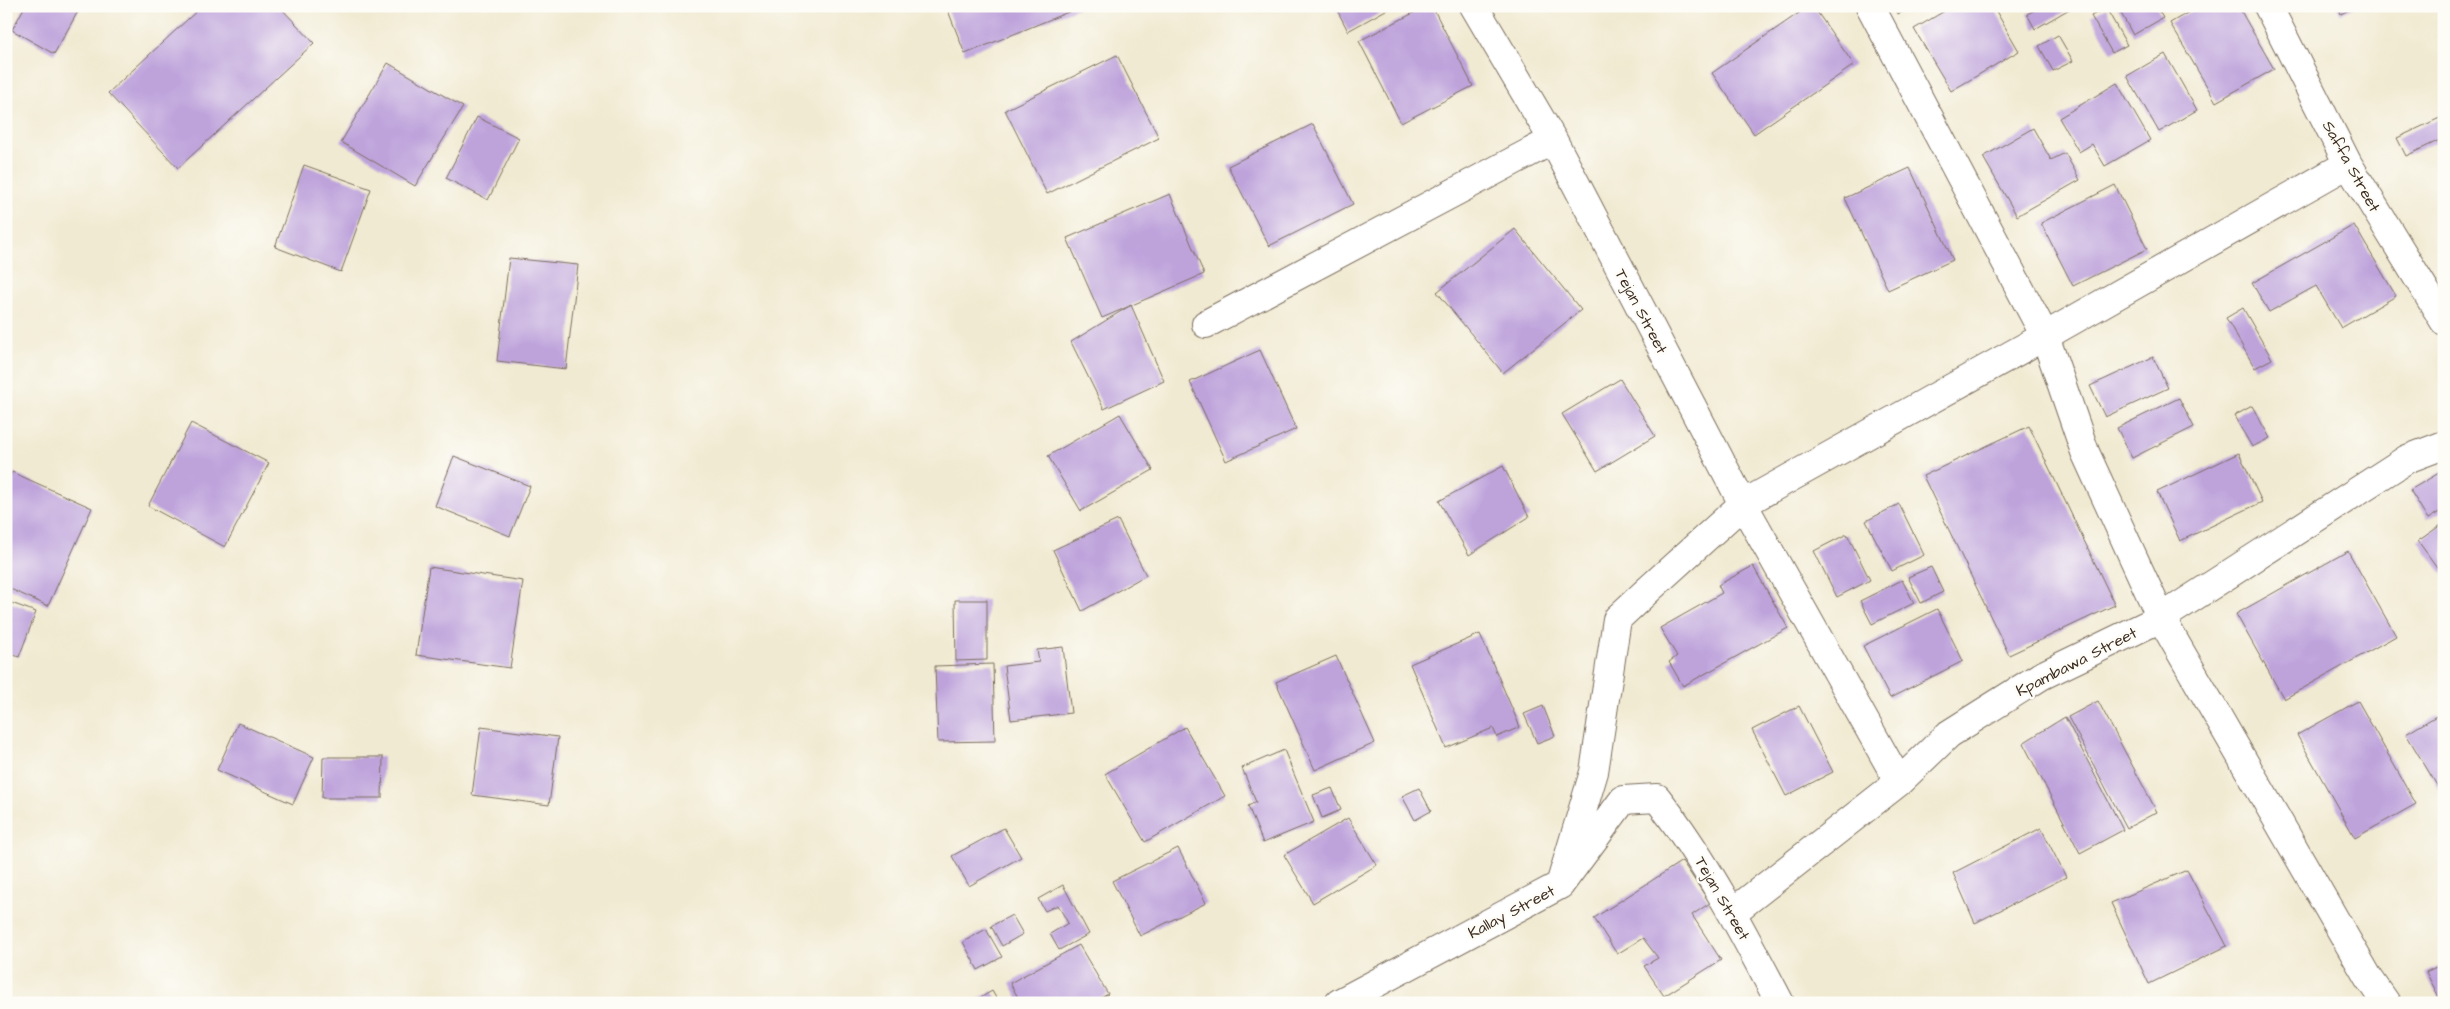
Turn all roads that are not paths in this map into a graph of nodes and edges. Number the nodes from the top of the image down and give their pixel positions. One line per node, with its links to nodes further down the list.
1 (1474, 6): 4 (street, Tejan Street)
2 (1870, 6): 8 (street)
3 (2268, 6): 5 (street, Saffa Street)
4 (1553, 140): 7 (street); 10 (street, Tejan Street)
5 (2348, 164): 6 (street, Saffa Street); 8 (street)
6 (2444, 321)
7 (1206, 324)
8 (2045, 336): 10 (street); 11 (street)
9 (2444, 445): 11 (street, Kpambawa Street)
10 (1743, 504): 12 (street, Tejan Street); 14 (street)
11 (2162, 618): 12 (street, Kpambawa Street); 18 (street)
12 (1899, 782): 15 (street, Kpambawa Street)
13 (1657, 798): 14 (street, Kallay Street); 15 (street, Tejan Street)
14 (1560, 885): 16 (street, Kallay Street)
15 (1733, 912): 17 (street, Tejan Street)
16 (1339, 1003)
17 (1780, 1003)
18 (2386, 1003)

